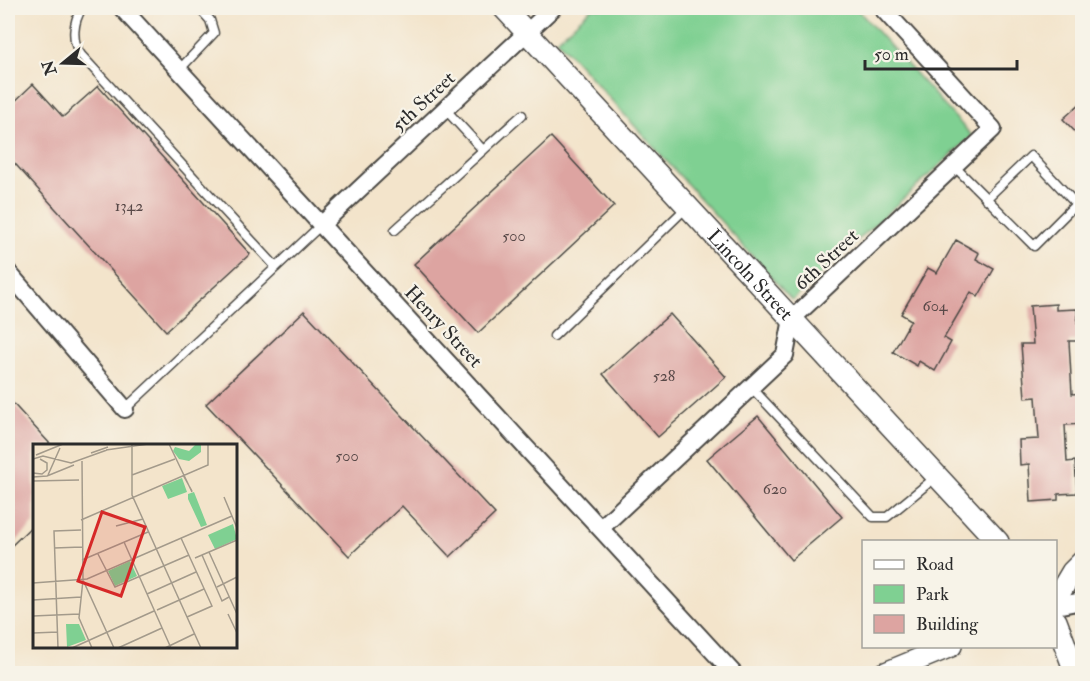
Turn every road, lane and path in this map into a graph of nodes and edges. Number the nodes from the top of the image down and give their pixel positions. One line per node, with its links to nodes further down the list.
1 (82, 8): 17 (lane)
2 (122, 8): 8 (street, Henry Street)
3 (199, 8): 8 (lane)
4 (504, 8): 7 (street, Lincoln Street)
5 (553, 8): 7 (street, 5th Street)
6 (882, 8): 12 (street, 6th Street)
7 (527, 32): 9 (street, 5th Street); 14 (street, Lincoln Street)
8 (179, 70): 15 (street, Henry Street)
9 (445, 109): 11 (lane); 15 (street, 5th Street)
10 (522, 115): 11 (lane)
11 (483, 150): 16 (lane)
12 (954, 166): 13 (lane); 19 (street, 6th Street)
13 (986, 199): 13 (lane)
14 (688, 206): 19 (street, Lincoln Street); 20 (lane)
15 (321, 225): 17 (lane); 24 (street, Henry Street)
16 (395, 230)
17 (276, 267): 22 (lane)
18 (8, 272): 22 (street)
19 (792, 319): 21 (street, 6th Street); 23 (street, Lincoln Street)
20 (554, 336)
21 (751, 387): 23 (lane); 24 (street, 6th Street)
22 (125, 409)
23 (937, 476): 25 (street, Lincoln Street)
24 (601, 528): 33 (street, Henry Street)
25 (996, 540)
26 (1083, 562): 27 (street)
27 (1057, 597)
28 (1083, 601): 29 (street)
29 (1057, 606)
30 (1057, 624): 35 (street)
31 (947, 648): 32 (street)
32 (910, 669): 34 (street)
33 (735, 674)
34 (884, 674)
35 (1076, 674)

